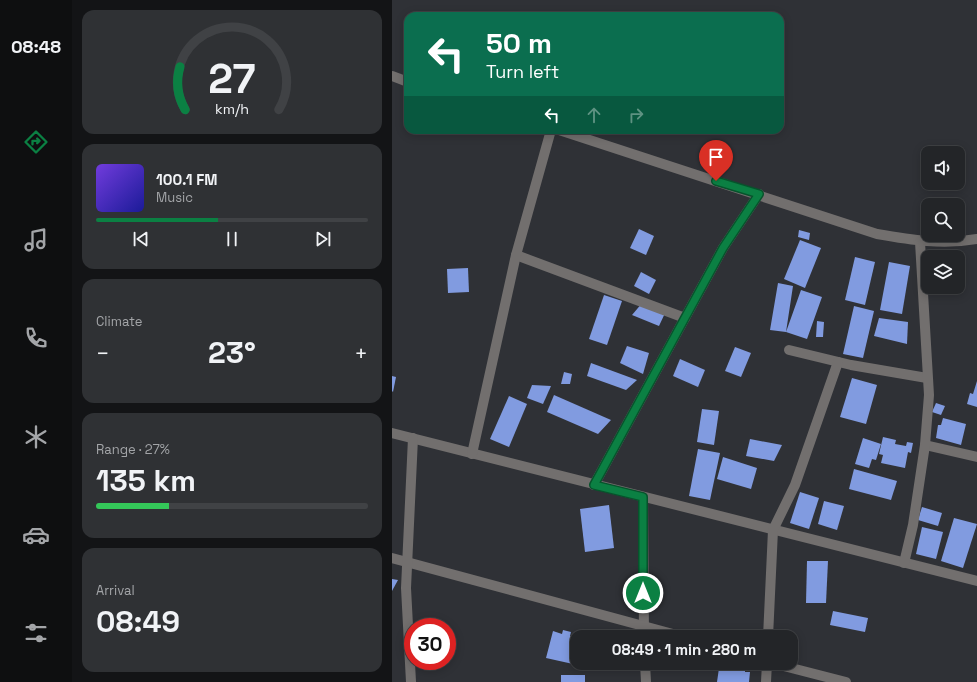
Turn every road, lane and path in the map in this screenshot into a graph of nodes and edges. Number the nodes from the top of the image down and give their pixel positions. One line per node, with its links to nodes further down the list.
1 (392, 76): 2 (street)
2 (404, 80)
3 (550, 134): 8 (street)
4 (572, 134): 5 (street)
5 (759, 194): 7 (street); 9 (street)
6 (977, 239): 7 (street)
7 (920, 242): 12 (street)
8 (516, 255): 9 (street); 16 (street)
9 (685, 318): 18 (street)
10 (789, 350): 11 (street)
11 (838, 362): 12 (street); 20 (street)
12 (927, 378): 15 (street)
13 (392, 433): 14 (street)
14 (413, 438): 16 (street); 22 (street)
15 (925, 445): 17 (street); 23 (street)
16 (472, 454): 18 (street)
17 (977, 456)
18 (594, 485): 19 (street)
19 (643, 497): 20 (street); 25 (street)
20 (773, 530): 23 (street); 28 (street)
21 (392, 558): 22 (street)
22 (407, 563): 25 (street); 32 (street)
23 (904, 563): 24 (street)
24 (977, 581)
25 (643, 625): 26 (street); 27 (street)
26 (643, 630)
27 (660, 630)
28 (768, 630)
29 (645, 670): 33 (street)
30 (767, 670): 34 (street)
31 (798, 670): 35 (street)
32 (411, 682)
33 (646, 682)
34 (766, 682)
35 (846, 682)

